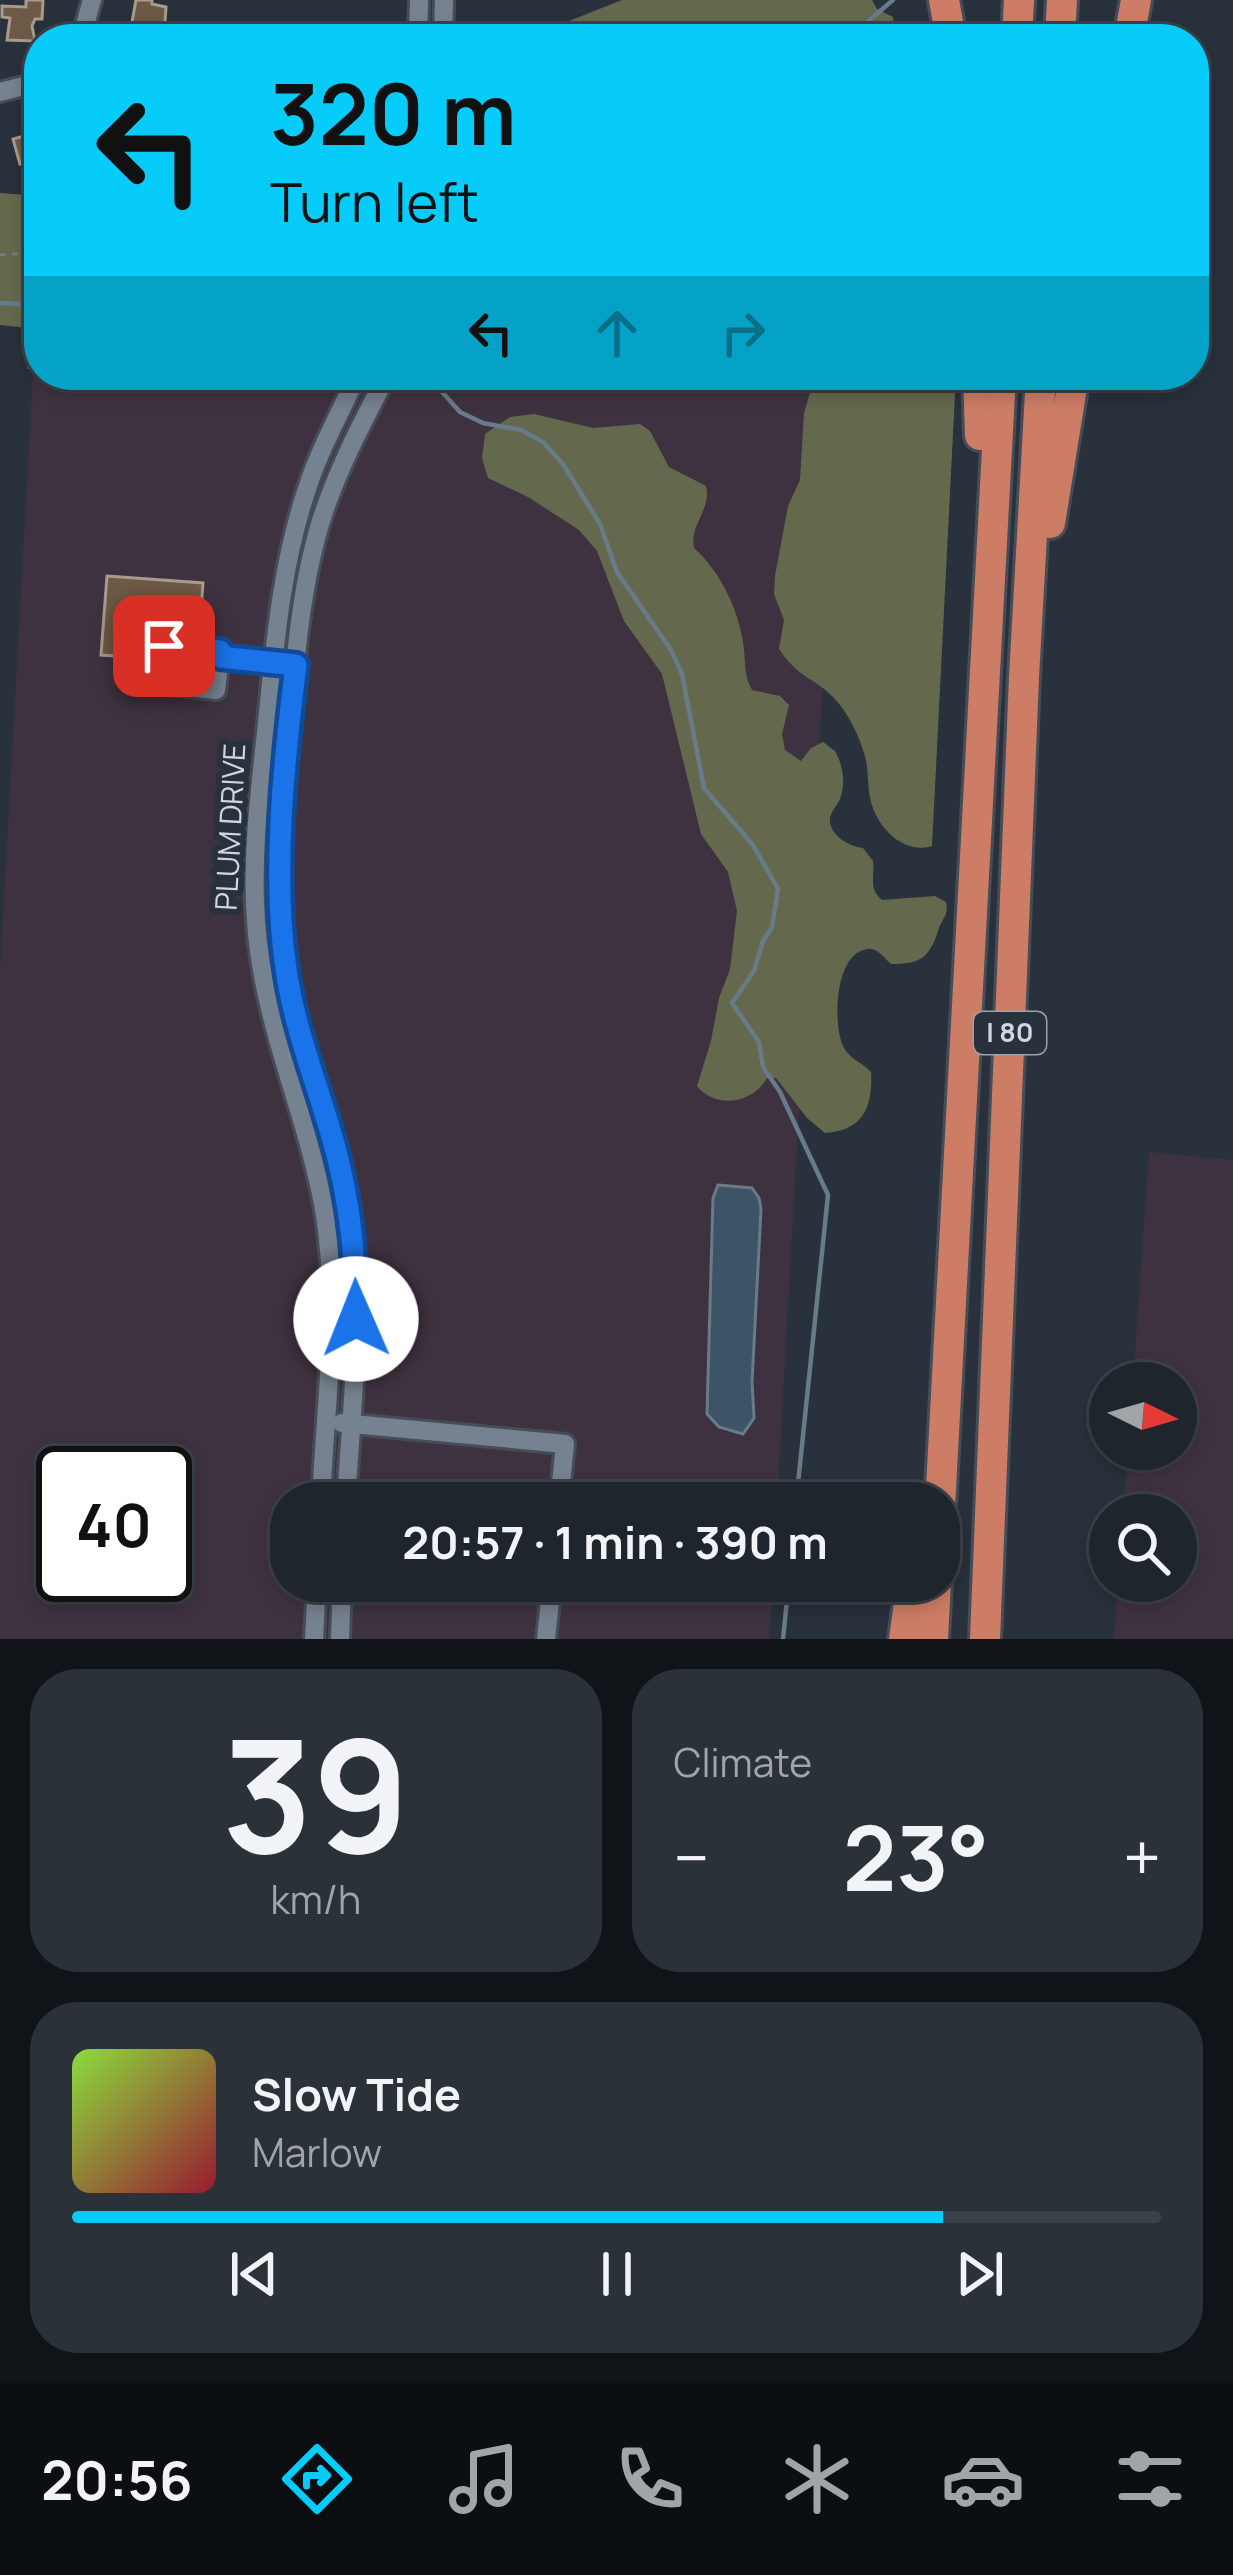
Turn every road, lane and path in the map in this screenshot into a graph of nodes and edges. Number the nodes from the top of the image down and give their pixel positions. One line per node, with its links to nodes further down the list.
1 (350, 390): 8 (street, PLUM DRIVE)
2 (380, 390): 9 (street, PLUM DRIVE)
3 (978, 390): 10 (highway)
4 (1000, 390): 10 (highway, I 80)
5 (1040, 390): 11 (highway, I 80)
6 (1072, 390): 11 (highway)
7 (220, 657): 8 (street)
8 (273, 663): 9 (street); 13 (street, PLUM DRIVE)
9 (296, 665): 12 (street, PLUM DRIVE)
10 (987, 674): 14 (highway, I 80)
11 (1024, 677): 15 (highway, I 80)
12 (314, 1078): 13 (street); 17 (street, PLUM DRIVE)
13 (289, 1086): 16 (street, PLUM DRIVE)
14 (950, 1300): 21 (highway); 22 (highway, I 80)
15 (995, 1389): 33 (highway, I 80); 34 (highway)
16 (325, 1421): 17 (street); 18 (street, PLUM DRIVE)
17 (350, 1424): 19 (street, PLUM DRIVE); 20 (street)
18 (321, 1482)
19 (347, 1482)
20 (561, 1482)
21 (925, 1482)
22 (941, 1482)
23 (316, 1602): 28 (street)
24 (342, 1602): 29 (street)
25 (550, 1602): 30 (street)
26 (909, 1602): 31 (highway)
27 (935, 1602): 32 (highway)
28 (314, 1639)
29 (340, 1639)
30 (546, 1639)
31 (904, 1639)
32 (933, 1639)
33 (985, 1639)
34 (994, 1639)

